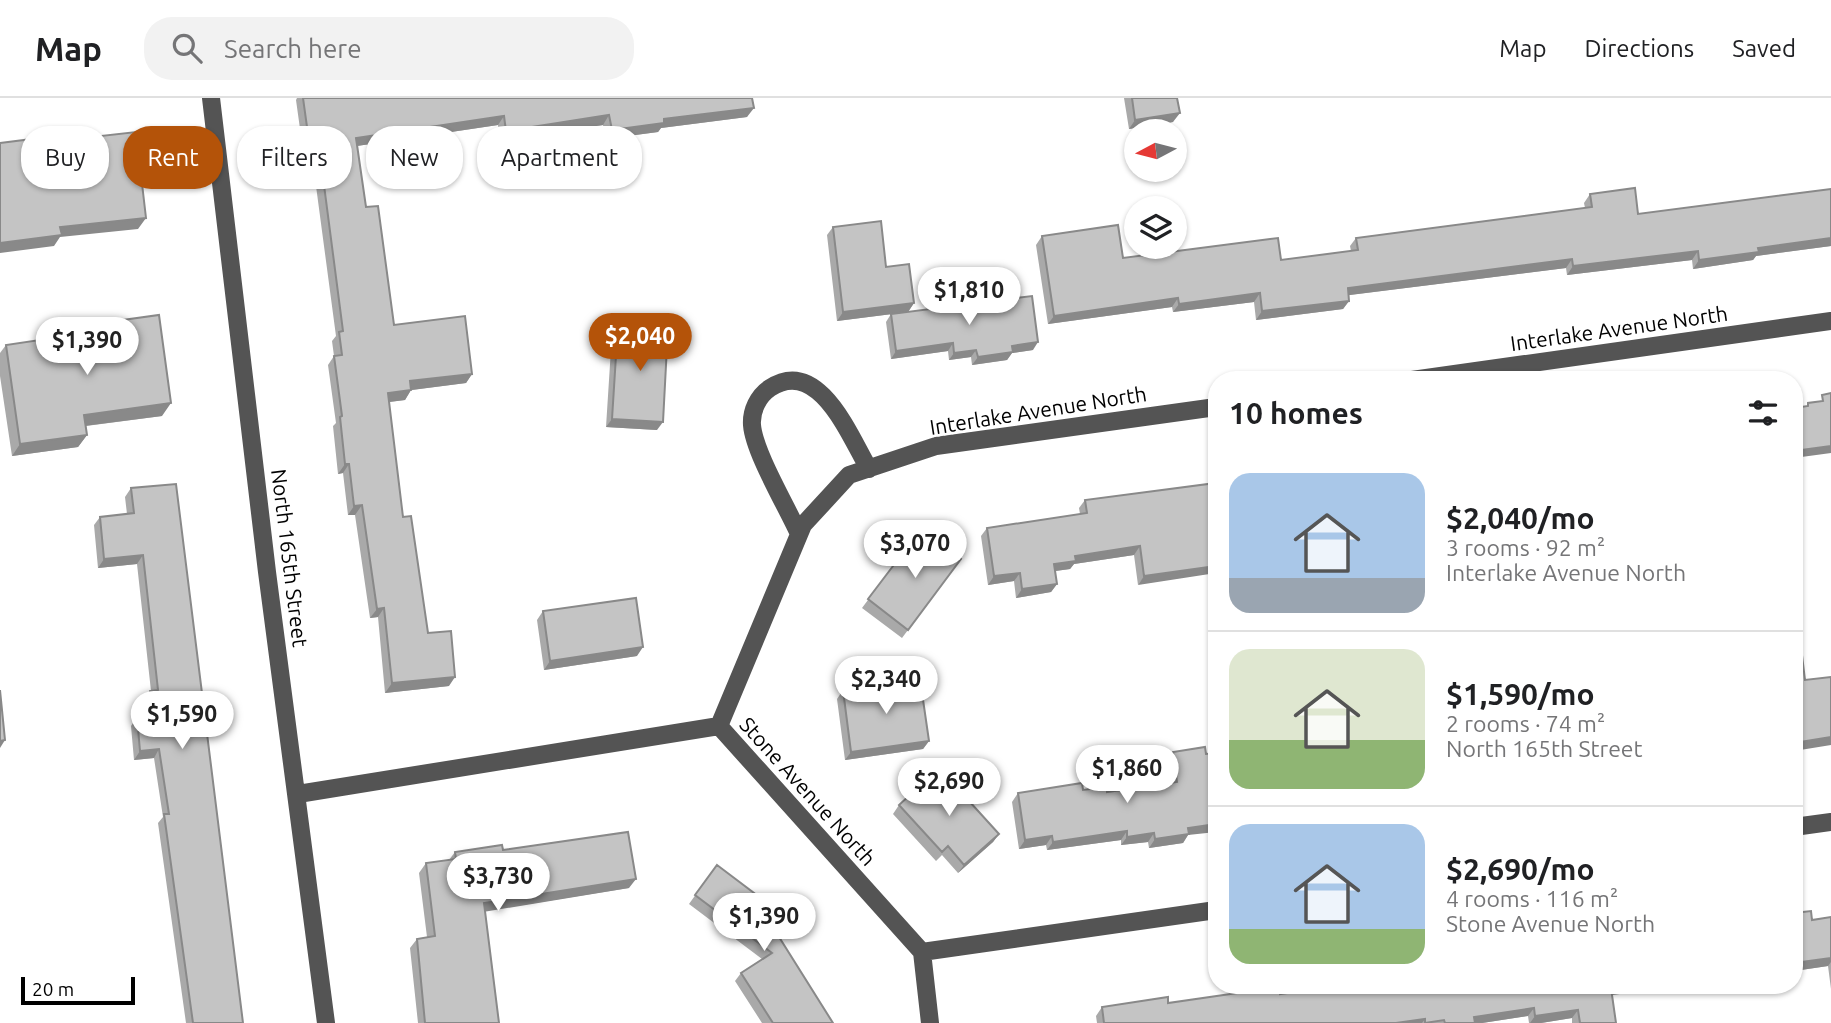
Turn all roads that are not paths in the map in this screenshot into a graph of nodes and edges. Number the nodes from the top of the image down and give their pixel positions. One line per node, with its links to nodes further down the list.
1 (211, 98): 8 (street, North 165th Street)
2 (1831, 321): 3 (street, Interlake Avenue North)
3 (1476, 371)
4 (1208, 408): 5 (street, Interlake Avenue North)
5 (869, 469): 6 (street, Interlake Avenue North); 6 (street)
6 (799, 534): 7 (street, Interlake Avenue North)
7 (719, 726): 8 (street, Stone Avenue North); 12 (street, Stone Avenue North)
8 (298, 794): 13 (street, North 165th Street)
9 (1831, 821): 10 (street)
10 (1803, 826)
11 (1208, 911): 12 (street)
12 (922, 952): 14 (street)
13 (326, 1023)
14 (930, 1023)

